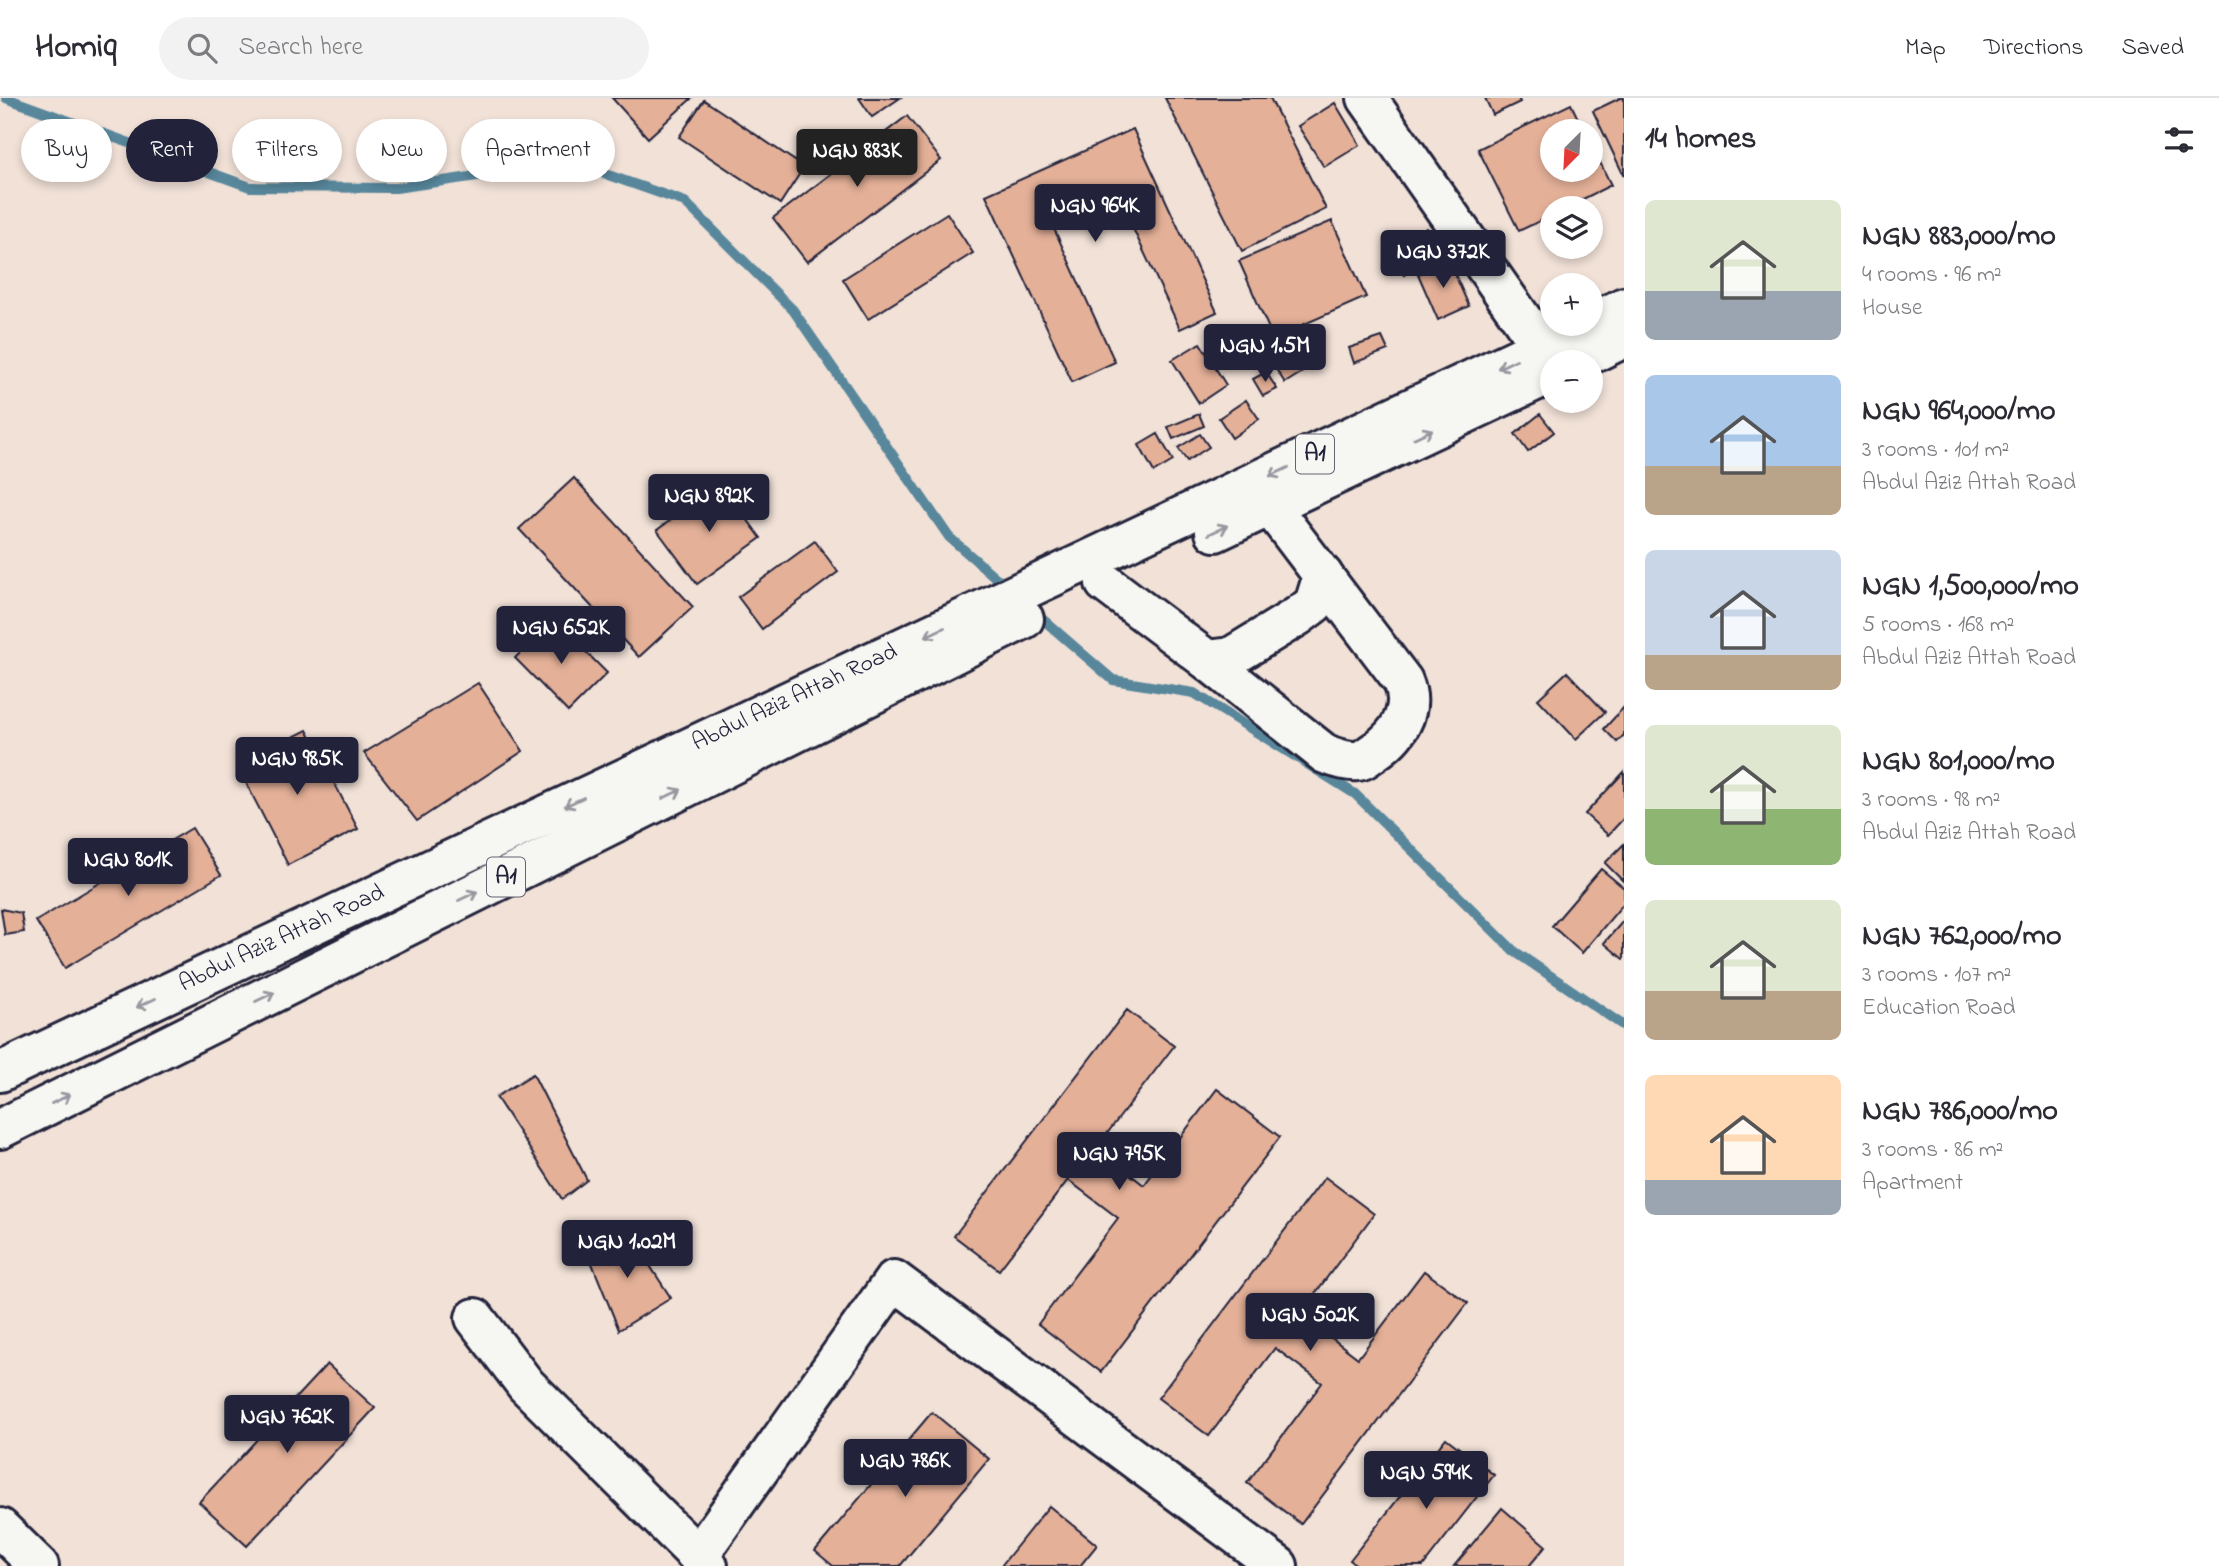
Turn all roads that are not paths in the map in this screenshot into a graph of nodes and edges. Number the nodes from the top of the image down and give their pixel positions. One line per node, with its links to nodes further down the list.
1 (1367, 98): 6 (main road)
2 (1624, 307): 3 (main road, Abdul Aziz Attah Road / A1)
3 (1603, 318)
4 (1579, 336): 7 (main road, Abdul Aziz Attah Road / A1)
5 (1624, 338): 8 (main road, Abdul Aziz Attah Road / A1)
6 (1547, 350)
7 (1566, 350)
8 (1588, 350)
9 (1540, 368): 14 (main road, Abdul Aziz Attah Road / A1, one-way to 14)
10 (1540, 369): 11 (main road, Abdul Aziz Attah Road / A1, one-way to 10)
11 (1270, 506): 12 (main road); 13 (main road, Abdul Aziz Attah Road / A1, one-way to 11)
12 (1323, 575): 15 (main road); 15 (main road)
13 (1105, 583): 14 (main road, Abdul Aziz Attah Road / A1); 15 (main road)
14 (1023, 606): 16 (main road, Abdul Aziz Attah Road / A1, one-way to 16); 17 (main road, Abdul Aziz Attah Road / A1, one-way to 14)
15 (1207, 660)
16 (0, 1072)
17 (0, 1129)
18 (475, 1318): 19 (main road)
19 (703, 1561): 20 (main road)
20 (1278, 1566)

